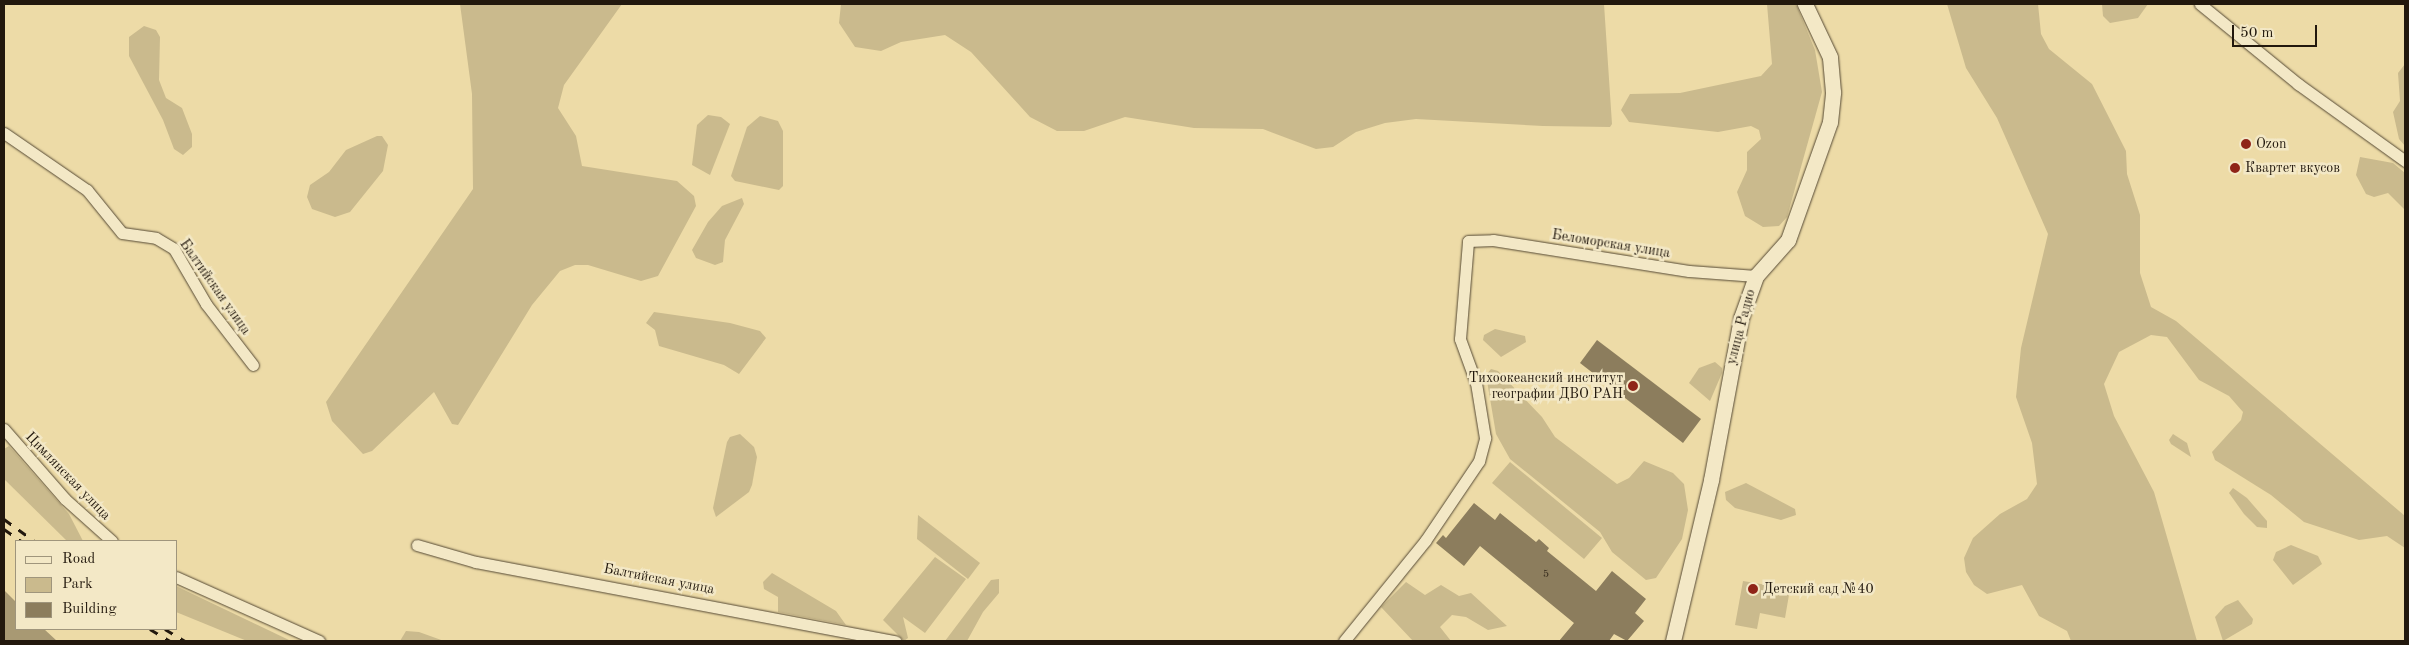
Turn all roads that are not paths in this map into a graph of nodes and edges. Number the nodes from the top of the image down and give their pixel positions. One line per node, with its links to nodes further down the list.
1 (1805, 4): 5 (main road, улица Радио)
2 (2200, 4): 4 (street)
3 (4, 133): 6 (street, Балтийская улица)
4 (2405, 161)
5 (1756, 276): 13 (street, Беломорская улица); 14 (main road, улица Радио)
6 (253, 366)
7 (4, 429): 8 (street, Цимлянская улица)
8 (111, 540)
9 (416, 545): 12 (street, Балтийская улица)
10 (178, 578): 11 (street)
11 (319, 641)
12 (896, 641)
13 (1344, 641)
14 (1673, 641)

